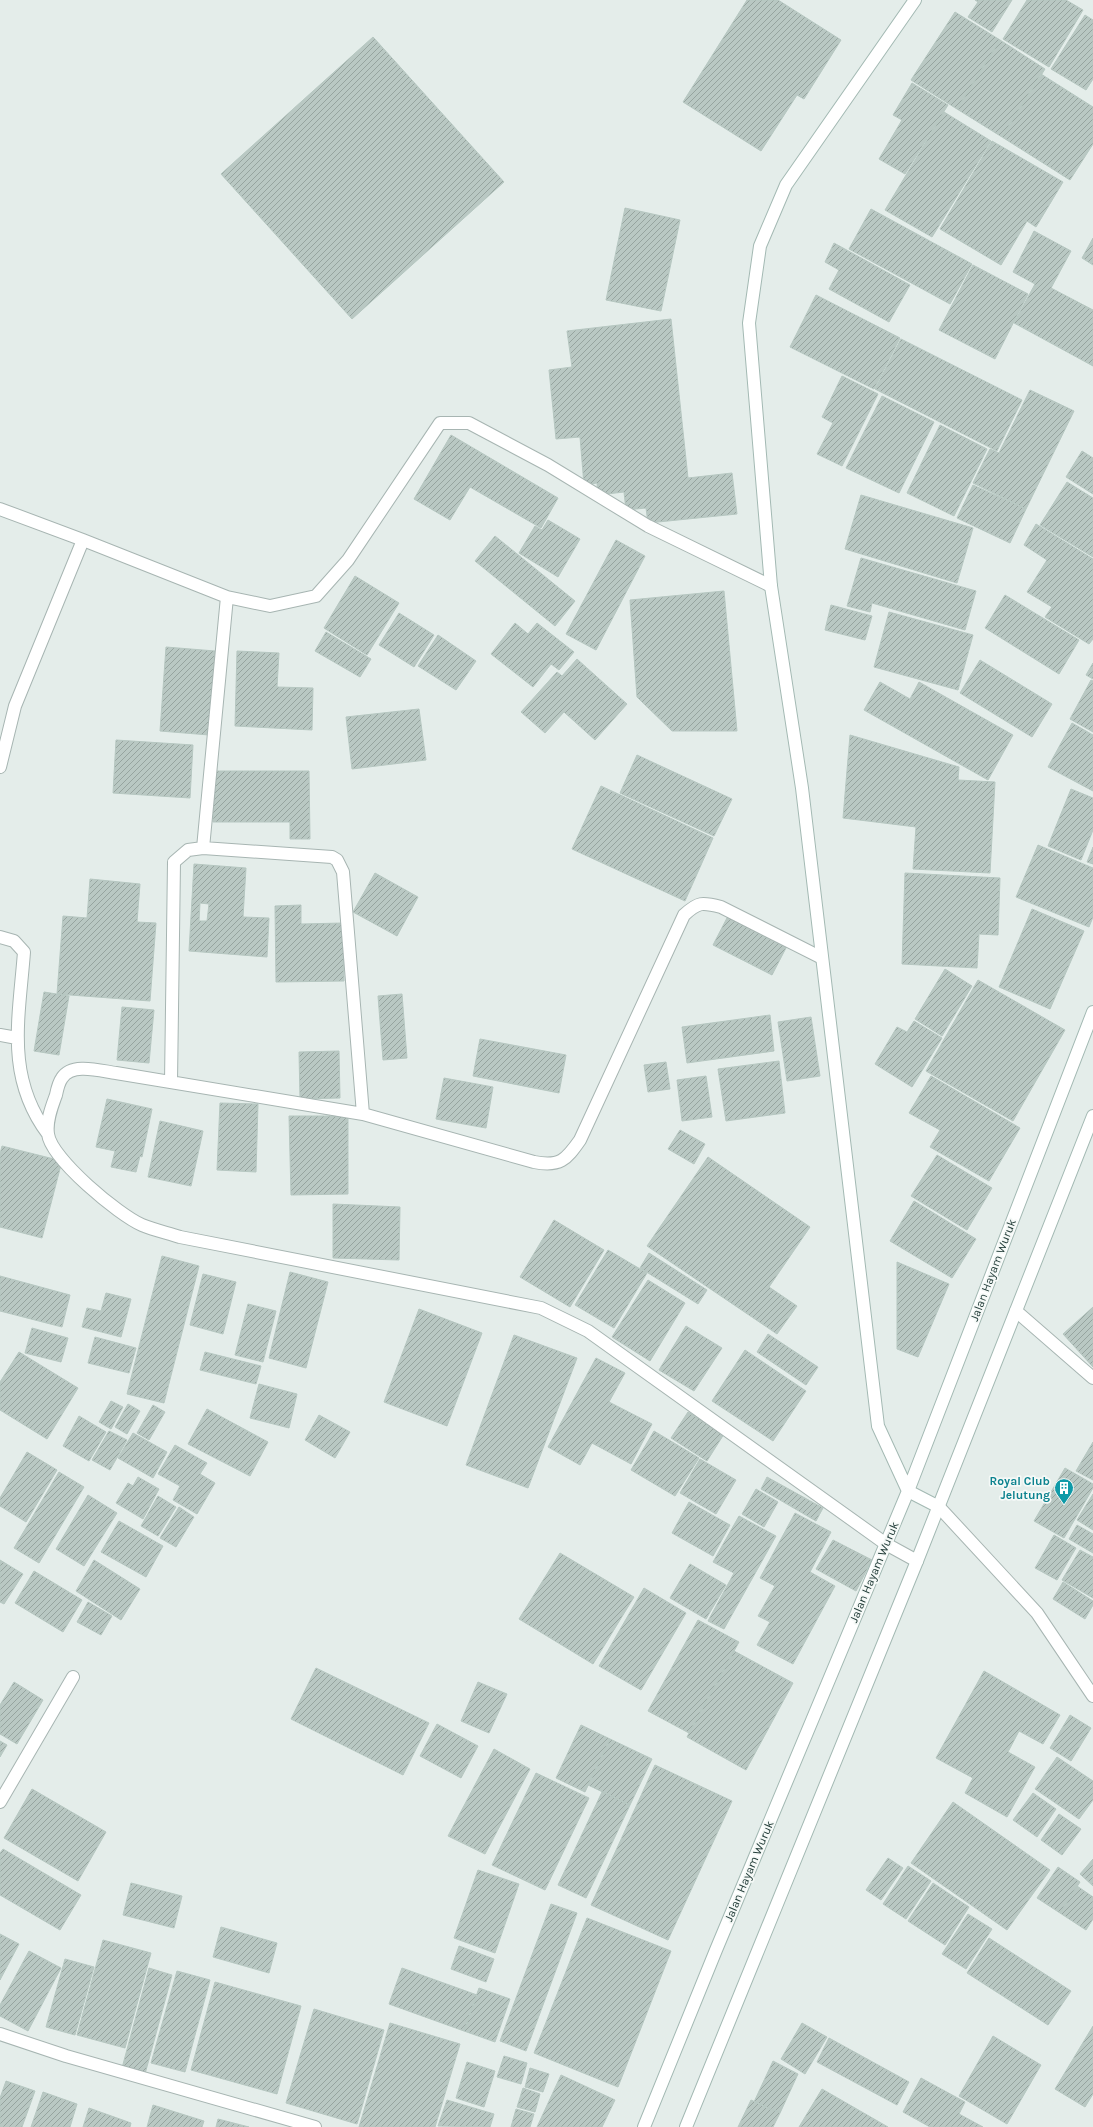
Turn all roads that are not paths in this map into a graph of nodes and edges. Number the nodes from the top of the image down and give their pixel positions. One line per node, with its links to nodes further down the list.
1 (916, 0): 4 (street)
2 (0, 509): 3 (street)
3 (83, 540): 5 (street); 6 (street)
4 (771, 586): 5 (street); 9 (street)
5 (227, 597): 7 (street)
6 (0, 767)
7 (203, 848): 13 (street); 14 (street)
8 (0, 937): 12 (street)
9 (822, 958): 14 (street); 19 (street)
10 (1093, 1012): 19 (street, Jalan Hayam Wuruk)
11 (0, 1035): 12 (street)
12 (17, 1038): 16 (street)
13 (171, 1082): 14 (street); 16 (street)
14 (363, 1114)
15 (1093, 1116): 17 (street)
16 (48, 1134): 21 (street)
17 (1016, 1311): 18 (street); 20 (street)
18 (1093, 1378)
19 (908, 1491): 20 (street); 21 (street, Jalan Hayam Wuruk)
20 (939, 1507): 22 (street); 24 (street)
21 (886, 1544): 22 (street); 28 (street, Jalan Hayam Wuruk)
22 (917, 1561): 29 (street)
23 (73, 1677): 25 (street)
24 (1093, 1696)
25 (0, 1802)
26 (0, 2034): 27 (street)
27 (315, 2127)
28 (644, 2127)
29 (686, 2127)

